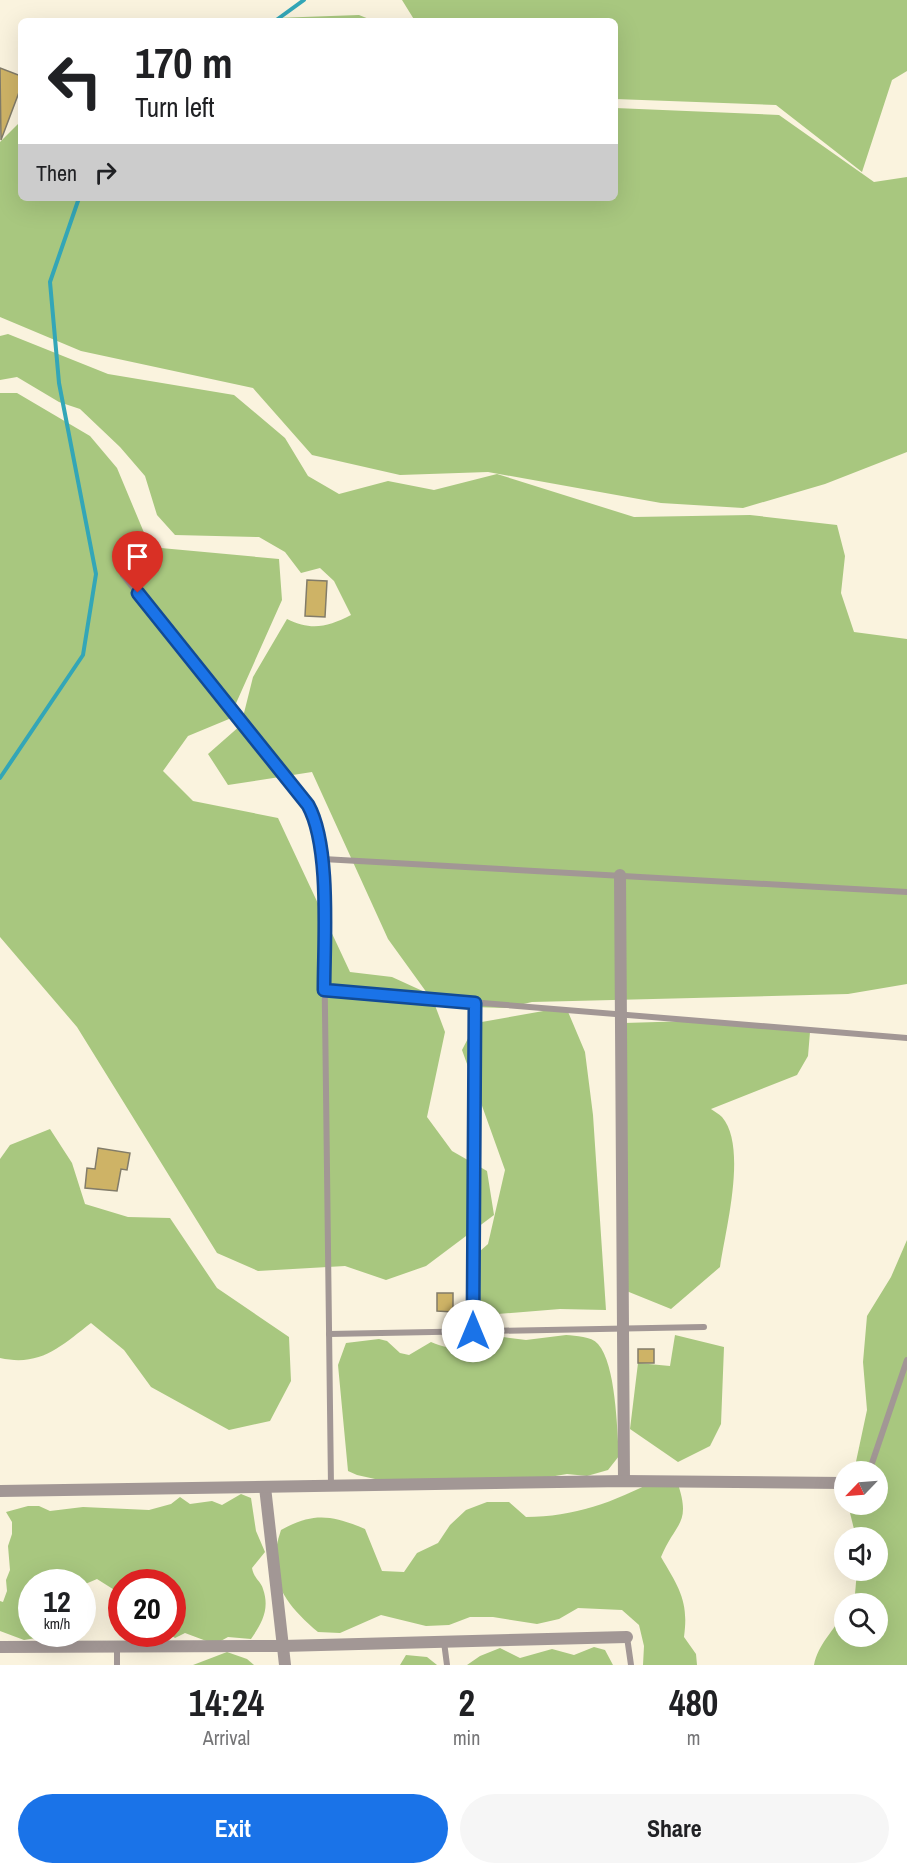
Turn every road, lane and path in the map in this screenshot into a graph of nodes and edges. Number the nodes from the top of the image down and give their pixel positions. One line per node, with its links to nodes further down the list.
1 (123, 575): 2 (lane)
2 (322, 859): 3 (lane); 5 (lane)
3 (620, 875): 4 (lane); 7 (street)
4 (907, 892)
5 (324, 990): 6 (lane); 12 (lane)
6 (475, 1003): 7 (lane); 11 (lane)
7 (621, 1014): 8 (lane); 10 (street)
8 (907, 1038)
9 (704, 1327): 10 (lane)
10 (623, 1329): 11 (lane); 15 (street)
11 (473, 1331): 12 (lane)
12 (329, 1334): 17 (lane)
13 (907, 1360): 14 (lane)
14 (873, 1461)
15 (624, 1481): 16 (street); 17 (street)
16 (834, 1483)
17 (331, 1486): 18 (street)
18 (265, 1487): 19 (street); 22 (street)
19 (0, 1491)
20 (627, 1637): 21 (street); 30 (lane)
21 (443, 1642): 22 (street); 29 (lane)
22 (283, 1646): 26 (street); 28 (street)
23 (0, 1647): 24 (street)
24 (108, 1647)
25 (117, 1647): 27 (lane)
26 (186, 1647)
27 (117, 1665)
28 (285, 1665)
29 (447, 1665)
30 (631, 1665)

